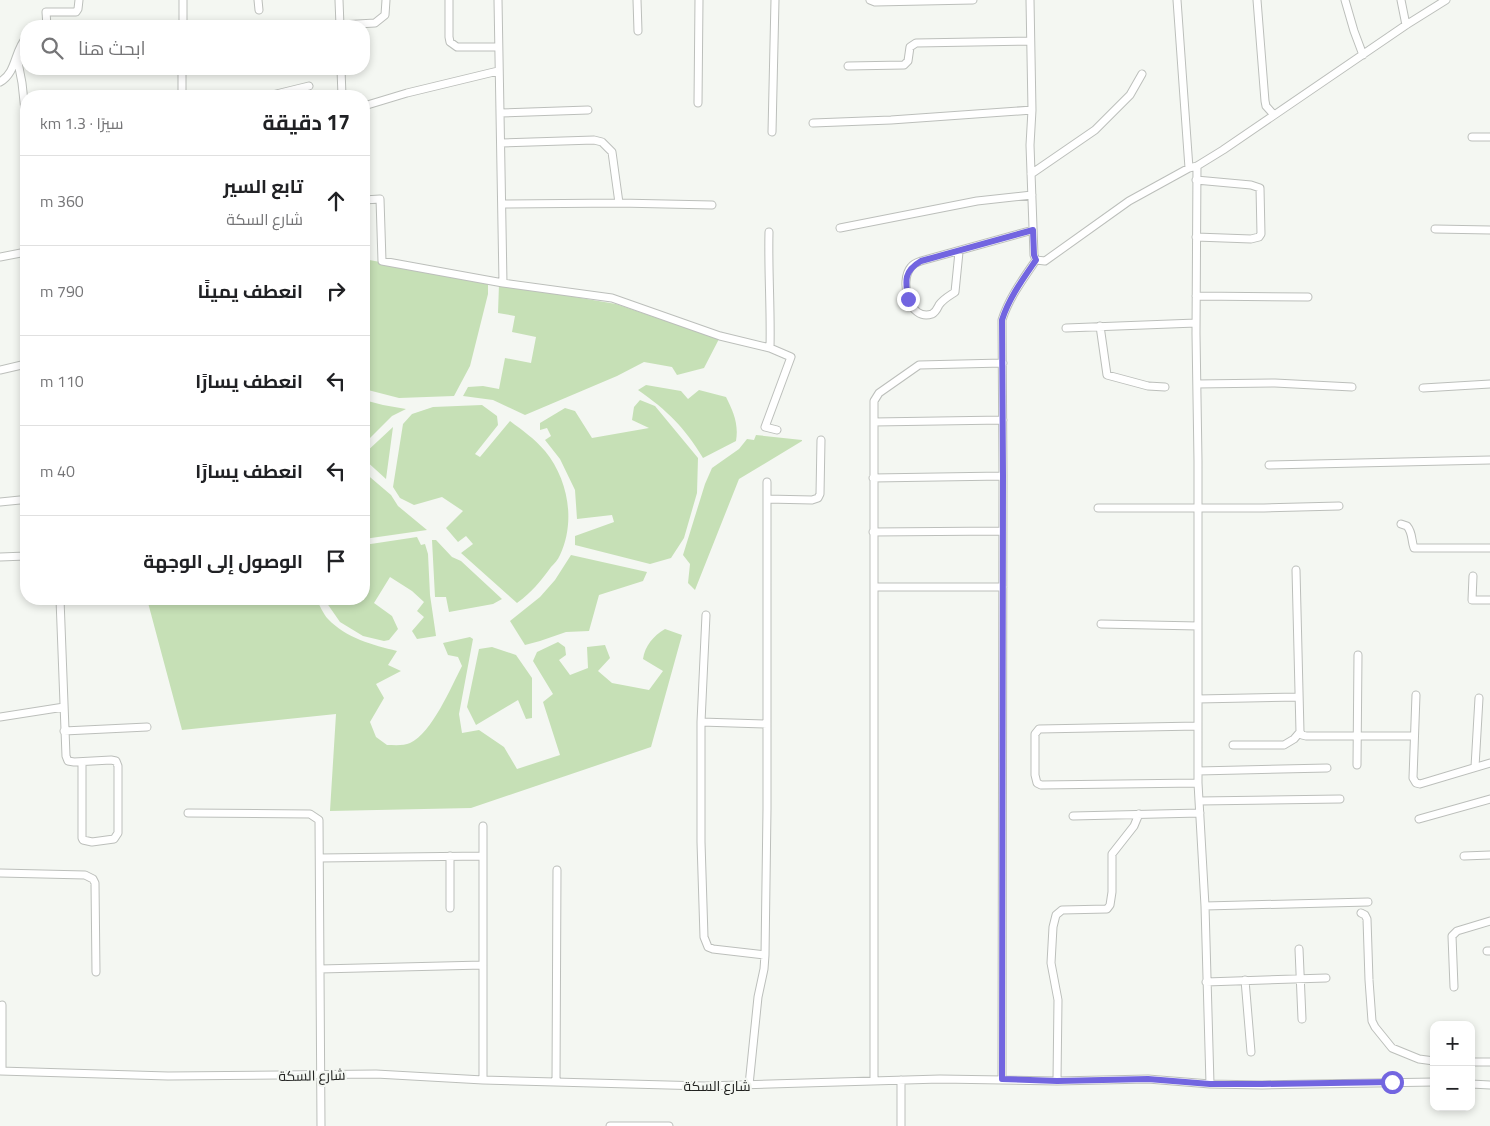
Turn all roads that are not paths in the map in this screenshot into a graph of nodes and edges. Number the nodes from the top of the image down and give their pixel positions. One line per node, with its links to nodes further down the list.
1 (79, 0): 20 (street)
2 (183, 0): 21 (street)
3 (258, 0): 19 (street)
4 (340, 0): 22 (street)
5 (386, 0): 23 (street)
6 (449, 0): 28 (street)
7 (498, 0): 28 (street)
8 (638, 0): 25 (street)
9 (699, 0): 44 (street)
10 (775, 0): 51 (street)
11 (870, 0): 12 (street)
12 (973, 0)
13 (1030, 0): 26 (street)
14 (1177, 0): 56 (street)
15 (1257, 0): 49 (street)
16 (1345, 0): 29 (street)
17 (1401, 0): 24 (street)
18 (1446, 0): 24 (street)
19 (259, 10)
20 (47, 20)
21 (183, 20)
22 (340, 20)
23 (370, 23)
24 (1406, 25): 29 (street)
25 (638, 31)
26 (1030, 41): 31 (street); 47 (street)
27 (20, 47): 30 (street)
28 (498, 47): 32 (street)
29 (1364, 55): 49 (street)
30 (17, 57): 33 (street); 38 (street)
31 (848, 66)
32 (498, 71): 45 (street); 48 (street)
33 (20, 73)
34 (1142, 74): 57 (street)
35 (20, 75): 40 (street)
36 (182, 75): 41 (street)
37 (341, 75): 43 (street)
38 (0, 82)
39 (309, 86): 42 (street)
40 (23, 90)
41 (182, 90)
42 (293, 90)
43 (342, 90)
44 (698, 103)
45 (370, 104)
46 (588, 110): 48 (street)
47 (1032, 110): 50 (street); 57 (street)
48 (500, 112): 54 (street)
49 (1274, 115): 55 (street)
50 (813, 122)
51 (772, 132)
52 (1472, 137): 53 (street)
53 (1490, 137)
54 (501, 143): 61 (street); 62 (street)
55 (1197, 166): 56 (street); 58 (street)
56 (1189, 168): 73 (street)
57 (1031, 174): 59 (street)
58 (1196, 180): 69 (street); 69 (street)
59 (1032, 194): 64 (street); 66 (street)
60 (370, 200): 74 (street)
61 (619, 203): 62 (street); 63 (street)
62 (502, 204): 74 (street)
63 (712, 205)
64 (840, 228)
65 (1435, 229): 67 (street)
66 (1033, 230): 70 (street); 73 (street)
67 (1490, 230)
68 (769, 232): 80 (street)
69 (1196, 237): 75 (street)
70 (959, 252): 70 (street)
71 (20, 253): 72 (street)
72 (0, 257)
73 (1036, 260): 81 (street)
74 (502, 283): 80 (street)
75 (1196, 296): 76 (street); 77 (street)
76 (1308, 297)
77 (1196, 323): 78 (street); 84 (street)
78 (1100, 326): 79 (street); 87 (street)
79 (1066, 328)
80 (770, 348): 91 (street)
81 (1003, 363): 89 (street); 90 (street)
82 (20, 365): 83 (street)
83 (0, 370)
84 (1197, 384): 86 (street); 102 (street)
85 (1490, 384): 88 (street)
86 (1352, 387)
87 (1165, 388)
88 (1423, 388)
89 (1003, 420): 90 (street); 95 (street)
90 (874, 422): 96 (street)
91 (777, 430)
92 (821, 440): 98 (street)
93 (1490, 460): 94 (street)
94 (1269, 465)
95 (1003, 476): 96 (street); 105 (street)
96 (873, 478): 106 (street)
97 (767, 482): 98 (street)
98 (767, 499): 127 (street)
99 (20, 500): 100 (street)
100 (0, 501)
101 (1339, 506): 102 (street)
102 (1198, 507): 103 (street); 118 (street)
103 (1098, 508)
104 (1401, 524): 107 (street)
105 (1003, 531): 106 (street); 112 (street)
106 (874, 532): 113 (street)
107 (1490, 548)
108 (20, 556): 109 (street)
109 (0, 557)
110 (1296, 570): 121 (street)
111 (1473, 576): 114 (street)
112 (1003, 586): 113 (street); 181 (street)
113 (874, 587): 183 (street)
114 (1490, 600)
115 (60, 605): 124 (street)
116 (706, 615): 126 (street)
117 (1101, 624): 118 (street)
118 (1198, 626): 123 (street)
119 (1358, 654): 132 (street)
120 (1416, 695): 133 (street)
121 (1299, 697): 123 (street); 131 (street)
122 (1479, 698): 138 (street)
123 (1198, 699): 128 (street)
124 (64, 707): 125 (street); 130 (street)
125 (0, 717)
126 (700, 722): 127 (street); 164 (street)
127 (767, 724): 164 (street)
128 (1198, 726): 140 (street); 141 (street)
129 (146, 727): 130 (street)
130 (64, 731): 135 (street)
131 (1300, 732): 132 (street); 134 (street)
132 (1356, 735): 133 (street); 137 (street)
133 (1414, 736): 138 (street)
134 (1233, 745)
135 (82, 762): 135 (street)
136 (1490, 763): 138 (street)
137 (1356, 765)
138 (1474, 767)
139 (1326, 768): 140 (street)
140 (1198, 771): 141 (street)
141 (1198, 783): 144 (street)
142 (1340, 799): 144 (street)
143 (1490, 799): 149 (street)
144 (1199, 801): 146 (street)
145 (188, 813): 155 (street)
146 (1200, 813): 147 (street); 159 (street)
147 (1139, 814): 148 (street); 184 (street)
148 (1073, 816)
149 (1418, 819)
150 (483, 826): 153 (street)
151 (1490, 855): 154 (street)
152 (450, 856): 153 (street); 155 (street); 160 (street)
153 (483, 856): 165 (street)
154 (1464, 856)
155 (320, 858): 166 (street)
156 (557, 870): 185 (street)
157 (0, 873): 167 (street)
158 (1368, 902): 159 (street)
159 (1205, 906): 171 (street)
160 (450, 908)
161 (1360, 913): 176 (street)
162 (1490, 920): 172 (street)
163 (1299, 948): 169 (street)
164 (765, 955): 190 (street)
165 (483, 965): 166 (street); 182 (street)
166 (320, 969): 180 (street)
167 (96, 972)
168 (1326, 978): 169 (street)
169 (1300, 979): 170 (street); 174 (street)
170 (1245, 980): 171 (street); 175 (street)
171 (1206, 982): 188 (street)
172 (1454, 987)
173 (2, 1005): 179 (street)
174 (1302, 1019)
175 (1251, 1052)
176 (1430, 1061)
177 (1475, 1062): 178 (street)
178 (1490, 1062)
179 (1, 1071): 180 (street, شارع السكة)
180 (320, 1075): 182 (street, شارع السكة); 192 (street)
181 (1002, 1079): 184 (street, شارع السكة); 187 (street, شارع السكة)
182 (483, 1080): 185 (street, شارع السكة)
183 (874, 1081): 187 (street, شارع السكة); 190 (street, شارع السكة)
184 (1057, 1081): 188 (street, شارع السكة)
185 (556, 1082): 190 (street, شارع السكة)
186 (1430, 1082): 188 (street, شارع السكة)
187 (901, 1084): 195 (street)
188 (1210, 1084)
189 (1475, 1084): 191 (street)
190 (749, 1085)
191 (1490, 1085)
192 (321, 1126)
193 (610, 1126): 194 (street)
194 (669, 1126)
195 (901, 1126)

